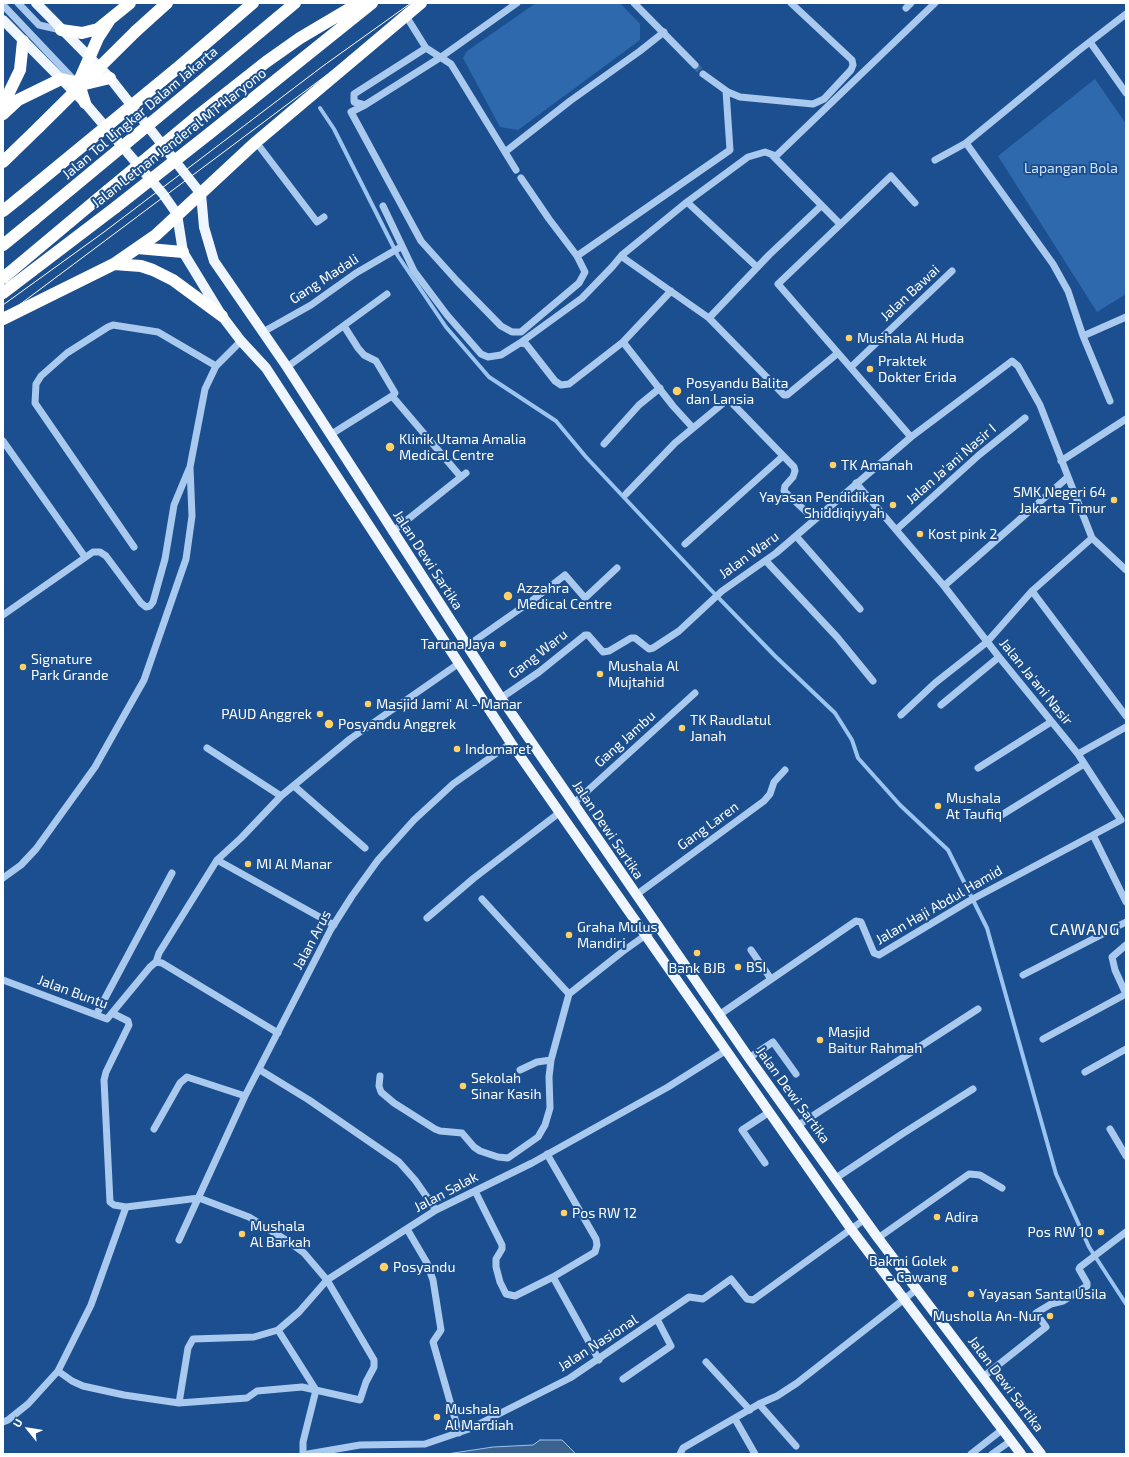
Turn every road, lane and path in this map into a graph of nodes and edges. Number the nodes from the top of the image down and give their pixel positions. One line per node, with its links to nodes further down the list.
1 (18, 3): 19 (street)
2 (36, 3): 19 (main road)
3 (130, 3): 18 (highway)
4 (167, 3): 42 (highway, bridge)
5 (253, 3): 50 (highway, Jalan Tol Lingkar Dalam Jakarta, bridge)
6 (295, 3): 54 (highway, Jalan Tol Lingkar Dalam Jakarta, bridge)
7 (359, 3): 63 (highway, Jalan Letnan Jenderal MT Haryono, bridge)
8 (372, 3): 65 (highway, Jalan Letnan Jenderal MT Haryono, bridge)
9 (421, 3): 16 (highway)
10 (516, 3): 25 (street)
11 (634, 3): 20 (street)
12 (791, 3): 31 (street)
13 (935, 3): 40 (street)
14 (3, 5): 30 (street)
15 (1126, 14): 22 (street)
16 (406, 16): 23 (street); 37 (highway)
17 (3, 20): 21 (main road)
18 (109, 21): 19 (highway); 24 (highway)
19 (61, 30): 24 (main road)
20 (664, 32): 26 (street); 39 (street)
21 (23, 41): 29 (main road); 34 (highway)
22 (1090, 42): 32 (street); 38 (street)
23 (426, 48): 25 (street); 35 (street)
24 (89, 56): 28 (main road); 30 (highway)
25 (441, 57): 35 (street); 39 (street)
26 (695, 65)
27 (703, 74): 31 (street)
28 (110, 78): 30 (highway); 45 (main road)
29 (61, 79): 30 (highway); 33 (main road); 36 (highway)
30 (79, 84): 33 (highway)
31 (726, 91): 59 (street)
32 (1126, 93)
33 (85, 104): 51 (main road)
34 (3, 105)
35 (365, 105): 59 (street)
36 (3, 114)
37 (256, 142): 45 (highway); 52 (street)
38 (966, 143): 41 (street); 73 (street)
39 (505, 152): 43 (street)
40 (773, 156): 46 (street); 49 (street)
41 (935, 160)
42 (3, 162)
43 (516, 170)
44 (521, 178): 59 (street)
45 (201, 194): 51 (highway); 72 (main road, Jalan Dewi Sartika)
46 (686, 202): 58 (street); 61 (street)
47 (915, 203): 53 (street)
48 (383, 206): 76 (street)
49 (821, 206): 53 (street); 61 (street)
50 (3, 211)
51 (177, 214): 55 (highway); 57 (main road, Jalan Dewi Sartika)
52 (324, 218)
53 (840, 224): 77 (street)
54 (3, 245)
55 (137, 248): 57 (highway); 60 (highway)
56 (396, 249): 72 (street, Gang Madali)
57 (183, 252): 67 (main road, Jalan Dewi Sartika)
58 (622, 255): 64 (street); 76 (street)
59 (577, 256)
60 (114, 264): 67 (highway); 70 (highway)
61 (757, 267): 69 (street)
62 (952, 271): 79 (street, Jalan Bawai)
63 (3, 278)
64 (671, 291): 69 (street); 75 (street)
65 (3, 293)
66 (387, 294): 71 (street)
67 (222, 316): 74 (main road, Jalan Dewi Sartika)
68 (1126, 317): 73 (street)
69 (709, 318): 77 (street)
70 (3, 319)
71 (344, 326): 80 (street); 82 (street)
72 (263, 332): 80 (main road, Jalan Dewi Sartika)
73 (1083, 336): 83 (street)
74 (241, 341): 78 (street); 116 (main road, Jalan Dewi Sartika)
75 (623, 342): 76 (street); 81 (street)
76 (520, 343)
77 (838, 353): 79 (street)
78 (216, 366): 93 (street); 103 (street)
79 (851, 367): 88 (street)
80 (287, 368): 87 (main road, Jalan Dewi Sartika)
81 (660, 388): 86 (street); 90 (street)
82 (392, 396): 87 (street); 99 (street)
83 (1110, 401)
84 (1025, 418): 98 (street, Jalan Ja'ani Nasir I)
85 (1126, 418): 92 (street)
86 (693, 428): 91 (street); 96 (street)
87 (330, 435): 99 (main road, Jalan Dewi Sartika)
88 (911, 437): 92 (street, Jalan Waru); 95 (street, Jalan Waru)
89 (3, 441): 104 (street)
90 (604, 444)
91 (783, 456): 97 (street); 102 (street)
92 (1061, 461): 94 (street)
93 (190, 467): 104 (street); 141 (street)
94 (1068, 477): 101 (street); 108 (street)
95 (856, 483): 97 (street, Jalan Waru); 98 (street, Jalan Ja'ani Nasir)
96 (626, 494)
97 (814, 519): 100 (street, Jalan Waru)
98 (896, 530): 108 (street, Jalan Ja'ani Nasir)
99 (392, 532): 113 (main road, Jalan Dewi Sartika)
100 (796, 536): 105 (street, Jalan Waru); 110 (street)
101 (1092, 538): 107 (street); 109 (street)
102 (685, 544)
103 (134, 547)
104 (85, 557): 111 (street)
105 (766, 562): 114 (street, Jalan Waru); 117 (street)
106 (617, 568): 113 (street)
107 (1126, 570)
108 (944, 586): 112 (street, Jalan Ja'ani Nasir)
109 (1032, 591): 112 (street); 122 (street)
110 (860, 609)
111 (3, 615)
112 (987, 642): 115 (street, Jalan Ja'ani Nasir); 121 (street)
113 (467, 646): 119 (main road, Jalan Dewi Sartika)
114 (649, 649): 119 (street, Gang Waru)
115 (999, 657): 120 (street); 123 (street, Jalan Ja'ani Nasir)
116 (458, 664): 125 (main road, Jalan Dewi Sartika); 131 (street, Jalan Buntu)
117 (874, 681)
118 (695, 693): 133 (street, Gang Jambu)
119 (501, 698): 133 (main road, Jalan Dewi Sartika)
120 (941, 705)
121 (901, 715)
122 (1126, 716)
123 (1051, 722): 127 (street, Jalan Ja'ani Nasir); 129 (street)
124 (1126, 727): 127 (street)
125 (511, 743): 134 (main road, Jalan Dewi Sartika); 147 (street, Jalan Arus)
126 (207, 748): 132 (street)
127 (1078, 754): 128 (street, Jalan Ja'ani Nasir)
128 (1084, 764): 135 (street); 136 (street, Jalan Ja'ani Nasir)
129 (978, 768)
130 (785, 770): 142 (street, Gang Laren)
131 (294, 786): 132 (street, Jalan Buntu); 138 (street)
132 (281, 796): 139 (street, Jalan Buntu)
133 (573, 804): 142 (main road, Jalan Dewi Sartika)
134 (559, 813): 145 (street); 149 (main road, Jalan Dewi Sartika)
135 (1000, 816)
136 (1123, 818): 137 (street, Jalan Ja'ani Nasir)
137 (1093, 835): 144 (street); 154 (street, Jalan Haji Abdul Hamid)
138 (365, 848)
139 (217, 860): 147 (street); 152 (street, Jalan Buntu)
140 (172, 873): 160 (street)
141 (3, 878)
142 (636, 895): 148 (main road, Jalan Dewi Sartika)
143 (482, 900): 156 (street)
144 (1126, 902)
145 (427, 918)
146 (1126, 922): 153 (street)
147 (334, 925): 162 (street, Jalan Arus)
148 (657, 927): 149 (street); 161 (main road, Jalan Dewi Sartika)
149 (644, 936): 156 (street); 165 (main road, Jalan Dewi Sartika)
150 (1126, 945): 157 (street)
151 (751, 950): 154 (street)
152 (156, 962): 159 (street, Jalan Buntu); 162 (street)
153 (1023, 975)
154 (771, 979): 161 (street, Jalan Haji Abdul Hamid)
155 (3, 980): 160 (street, Jalan Buntu)
156 (568, 994): 167 (street)
157 (1126, 994): 163 (street)
158 (978, 1009): 176 (street)
159 (114, 1014): 160 (street, Jalan Buntu); 186 (street)
160 (96, 1015)
161 (719, 1015): 166 (main road, Jalan Dewi Sartika)
162 (278, 1034): 168 (street, Jalan Arus)
163 (1043, 1039)
164 (1126, 1049): 170 (street)
165 (725, 1051): 175 (main road, Jalan Dewi Sartika); 179 (street, Jalan Salak)
166 (749, 1058): 171 (street); 176 (main road, Jalan Dewi Sartika)
167 (551, 1060): 169 (street); 172 (street)
168 (260, 1070): 174 (street, Jalan Arus); 187 (street)
169 (520, 1070)
170 (1085, 1072)
171 (796, 1074)
172 (380, 1076)
173 (973, 1089): 182 (street)
174 (245, 1096): 177 (street); 185 (street, Jalan Arus)
175 (768, 1112): 181 (street); 190 (main road, Jalan Dewi Sartika)
176 (797, 1126): 182 (main road, Jalan Dewi Sartika)
177 (154, 1129)
178 (1110, 1129): 180 (street)
179 (547, 1154): 184 (street, Jalan Salak); 194 (street)
180 (1126, 1156)
181 (765, 1163)
182 (836, 1178): 188 (main road, Jalan Dewi Sartika)
183 (1002, 1188): 192 (street)
184 (475, 1191): 187 (street, Jalan Salak); 194 (street)
185 (199, 1198): 186 (street); 193 (street, Jalan Arus); 195 (street)
186 (126, 1207): 202 (street)
187 (436, 1210): 189 (street, Jalan Salak)
188 (865, 1219): 190 (street, Jalan Nasional); 192 (main road, Jalan Dewi Sartika)
189 (407, 1229): 195 (street, Jalan Salak); 212 (street)
190 (851, 1229): 197 (main road, Jalan Dewi Sartika); 198 (street, Jalan Nasional)
191 (1126, 1232): 203 (street)
192 (878, 1238): 196 (main road, Jalan Dewi Sartika)
193 (179, 1240)
194 (553, 1277): 200 (street)
195 (327, 1280): 199 (street, Jalan Salak); 205 (street)
196 (917, 1289): 197 (street); 203 (main road, Jalan Dewi Sartika)
197 (903, 1299): 207 (street); 211 (main road, Jalan Dewi Sartika)
198 (657, 1319): 200 (street, Jalan Nasional); 204 (street)
199 (278, 1330): 205 (street); 206 (street, Jalan Salak)
200 (599, 1360): 212 (street, Jalan Nasional)
201 (706, 1362): 208 (street)
202 (58, 1371): 206 (street); 210 (street)
203 (983, 1377): 222 (main road, Jalan Dewi Sartika)
204 (623, 1379)
205 (316, 1390): 206 (street); 215 (street)
206 (179, 1403)
207 (759, 1404): 208 (street); 214 (street)
208 (750, 1410): 209 (street)
209 (735, 1419): 217 (street); 218 (street)
210 (3, 1422)
211 (1004, 1429): 213 (main road, Jalan Dewi Sartika); 219 (street)
212 (459, 1433): 216 (street, Jalan Nasional)
213 (1012, 1440): 220 (street); 221 (main road, Jalan Dewi Sartika)
214 (796, 1446)
215 (303, 1454)
216 (308, 1454)
217 (680, 1454)
218 (755, 1454)
219 (971, 1454)
220 (992, 1454)
221 (1021, 1454)
222 (1041, 1454)

